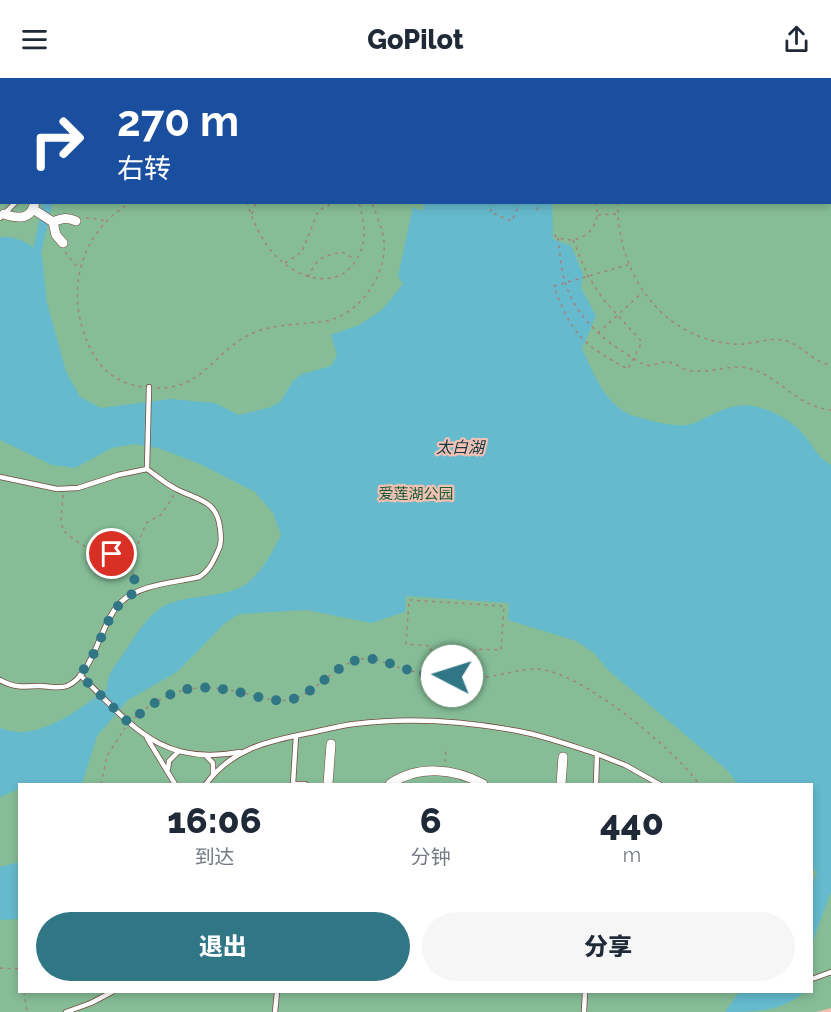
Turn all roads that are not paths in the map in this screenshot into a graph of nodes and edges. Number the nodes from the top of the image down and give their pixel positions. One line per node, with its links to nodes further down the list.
1 (14, 204): 3 (lane)
2 (34, 206): 3 (street); 5 (street)
3 (2, 216)
4 (76, 221): 5 (street)
5 (53, 222): 6 (street)
6 (63, 243)
7 (149, 387): 8 (lane)
8 (147, 468): 9 (lane); 10 (lane)
9 (0, 477)
10 (80, 675): 11 (lane); 12 (lane)
11 (0, 680)
12 (145, 736): 16 (lane); 20 (lane)
13 (296, 736): 15 (lane); 17 (lane); 24 (lane)
14 (331, 744): 25 (street)
15 (243, 751): 18 (lane); 21 (lane)
16 (178, 752): 18 (lane); 20 (lane)
17 (597, 754): 29 (lane); 30 (lane)
18 (206, 756): 21 (lane)
19 (563, 757): 28 (street)
20 (168, 770): 22 (lane)
21 (213, 774): 23 (lane)
22 (174, 783)
23 (207, 783)
24 (293, 783)
25 (328, 783)
26 (392, 783): 27 (street)
27 (481, 783)
28 (561, 783)
29 (596, 783)
30 (657, 783)
31 (831, 972): 32 (lane)
32 (814, 979)
33 (110, 993): 36 (lane)
34 (277, 993): 37 (lane)
35 (586, 993): 38 (lane)
36 (66, 1012)
37 (275, 1012)
38 (584, 1012)

